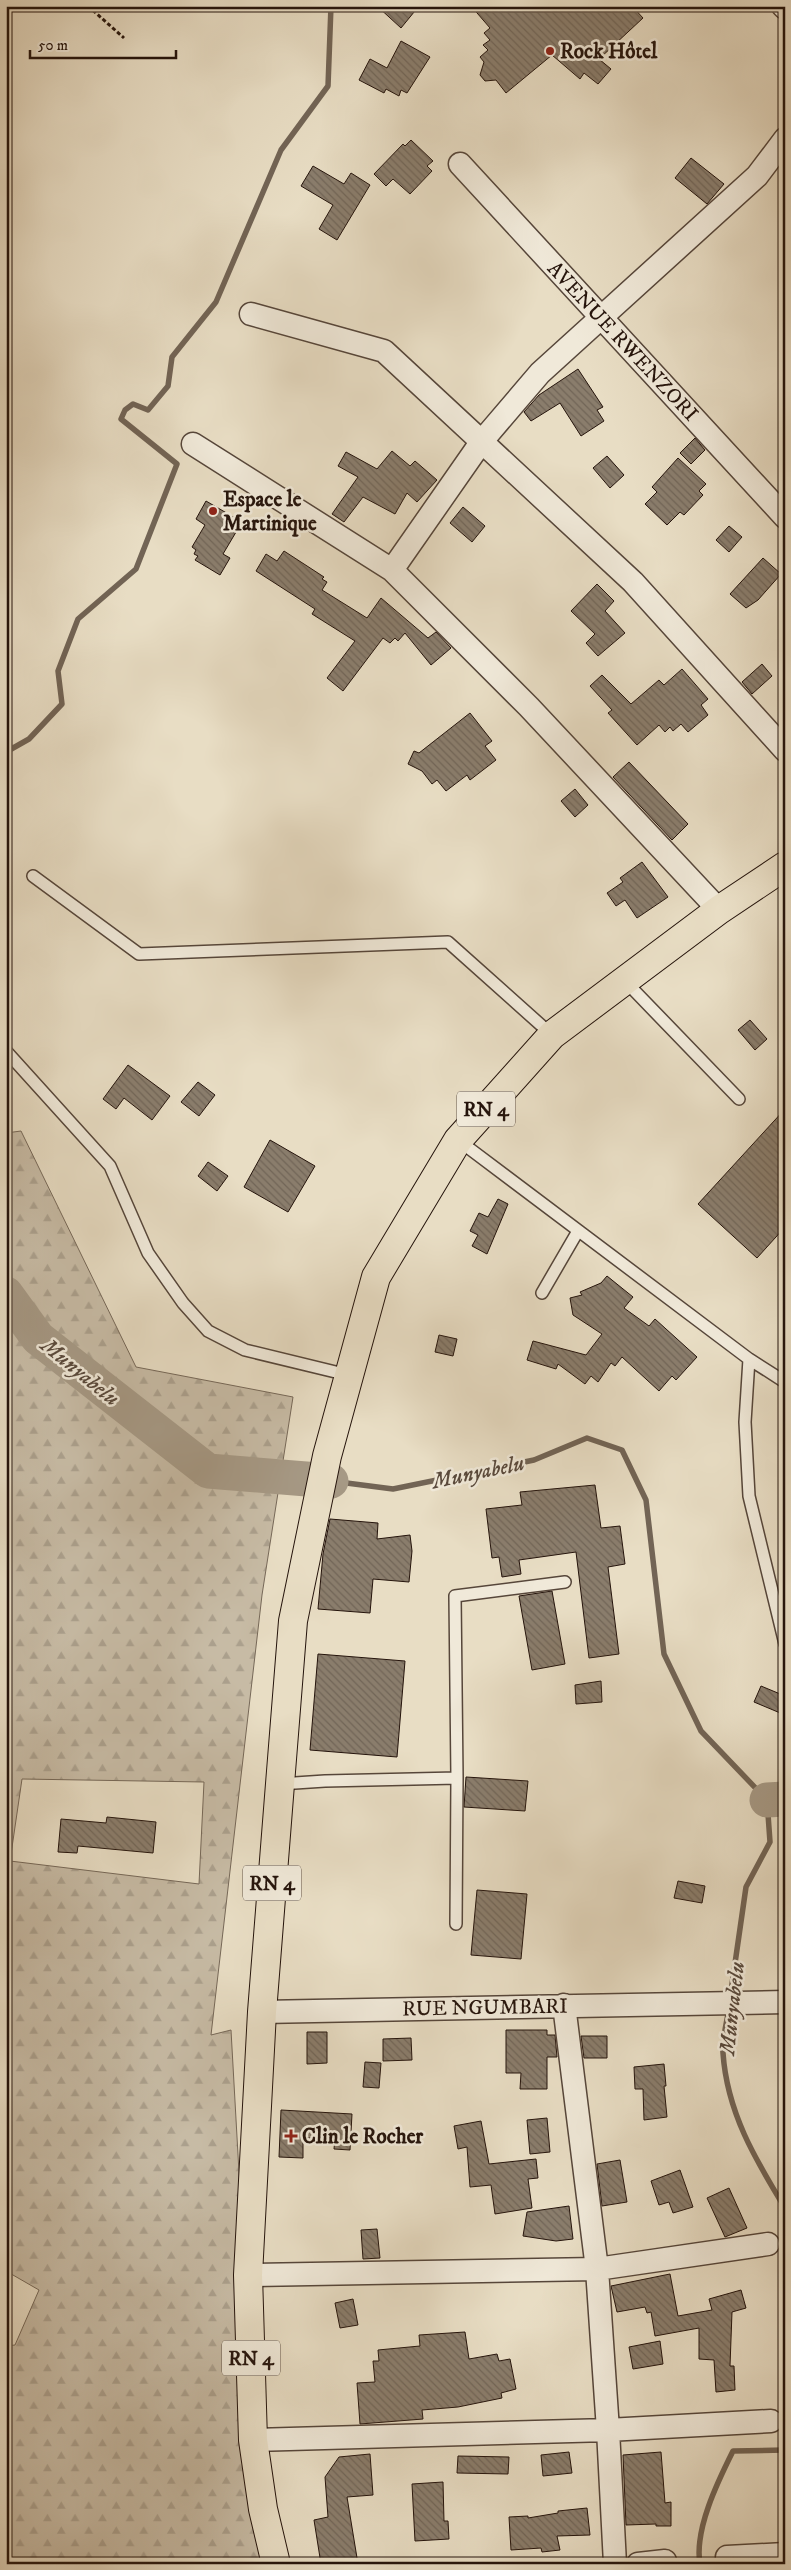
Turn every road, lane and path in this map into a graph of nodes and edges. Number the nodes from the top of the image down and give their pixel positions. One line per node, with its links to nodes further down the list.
1 (88, 6): 2 (path)
2 (124, 38)
3 (785, 139): 6 (street)
4 (460, 164): 6 (street, AVENUE RWENZORI)
5 (251, 314): 7 (street)
6 (602, 318): 7 (street); 9 (street, AVENUE RWENZORI)
7 (482, 441): 10 (street); 11 (street)
8 (193, 444): 10 (street)
9 (785, 517)
10 (392, 570): 14 (street)
11 (785, 750)
12 (785, 866): 14 (highway, RN 4)
13 (33, 876): 16 (lane)
14 (720, 910): 15 (highway, RN 4)
15 (624, 979): 16 (highway, RN 4); 18 (lane)
16 (552, 1035): 19 (highway, RN 4)
17 (6, 1051): 23 (lane)
18 (740, 1099)
19 (458, 1140): 20 (lane); 23 (highway, RN 4)
20 (578, 1231): 21 (lane); 22 (lane)
21 (542, 1293)
22 (749, 1359): 24 (lane); 26 (lane)
23 (348, 1375): 28 (highway, RN 4)
24 (785, 1382)
25 (565, 1582): 27 (lane)
26 (785, 1644)
27 (456, 1778): 28 (lane); 29 (lane)
28 (280, 1784): 32 (highway, RN 4)
29 (456, 1924)
30 (785, 2002): 31 (street, RUE NGUMBARI)
31 (564, 2005): 32 (street, RUE NGUMBARI); 34 (street)
32 (262, 2012): 35 (highway, RN 4)
33 (768, 2244): 34 (street)
34 (597, 2269): 35 (street); 37 (street)
35 (248, 2276): 38 (highway, RN 4)
36 (771, 2421): 37 (street)
37 (608, 2430): 38 (street); 43 (street)
38 (253, 2440): 42 (highway, RN 4)
39 (785, 2554): 40 (street)
40 (727, 2557)
41 (665, 2561): 44 (street)
42 (276, 2564)
43 (615, 2564)
44 (638, 2564)

